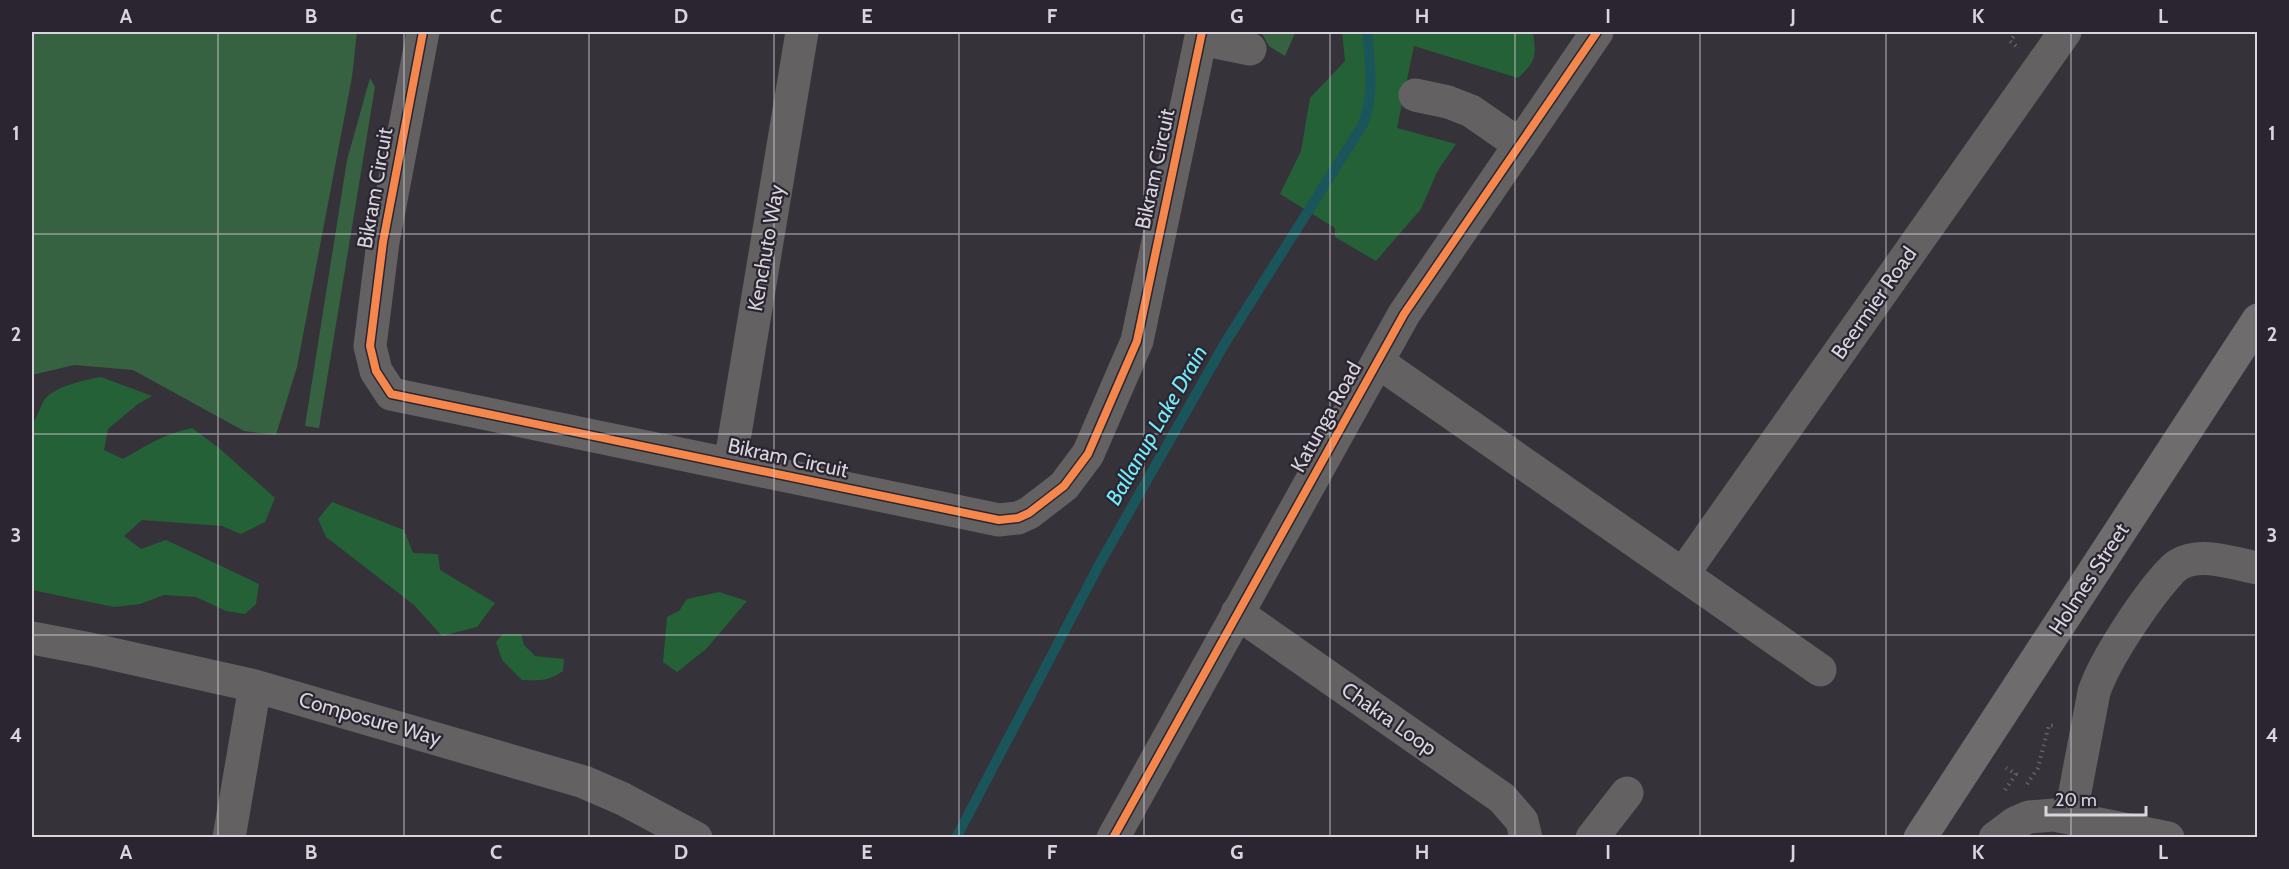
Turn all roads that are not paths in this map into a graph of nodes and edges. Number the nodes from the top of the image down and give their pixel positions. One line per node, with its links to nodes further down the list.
1 (423, 32): 11 (street, Bikram Circuit)
2 (802, 32): 11 (street, Kenchuto Way)
3 (1597, 32): 8 (street, Katunga Road)
4 (2065, 32): 13 (street, Beermier Road)
5 (1202, 35): 6 (street); 11 (street, Bikram Circuit)
6 (1250, 50)
7 (1415, 95): 8 (street)
8 (1520, 145): 10 (street, Katunga Road)
9 (2258, 320): 25 (main road, Holmes Street)
10 (1378, 362): 13 (street); 14 (street, Katunga Road)
11 (730, 464)
12 (2258, 568): 19 (street)
13 (1683, 574): 16 (street)
14 (1237, 613): 22 (street, Katunga Road); 23 (street, Chakra Loop)
15 (32, 638): 17 (street, Composure Way)
16 (1820, 670)
17 (255, 686): 20 (street); 21 (street, Composure Way)
18 (1627, 793): 24 (street)
19 (2070, 818): 26 (street); 27 (street)
20 (230, 837)
21 (696, 837)
22 (1113, 837)
23 (1526, 837)
24 (1592, 837)
25 (1920, 837)
26 (1995, 837)
27 (2168, 837)

